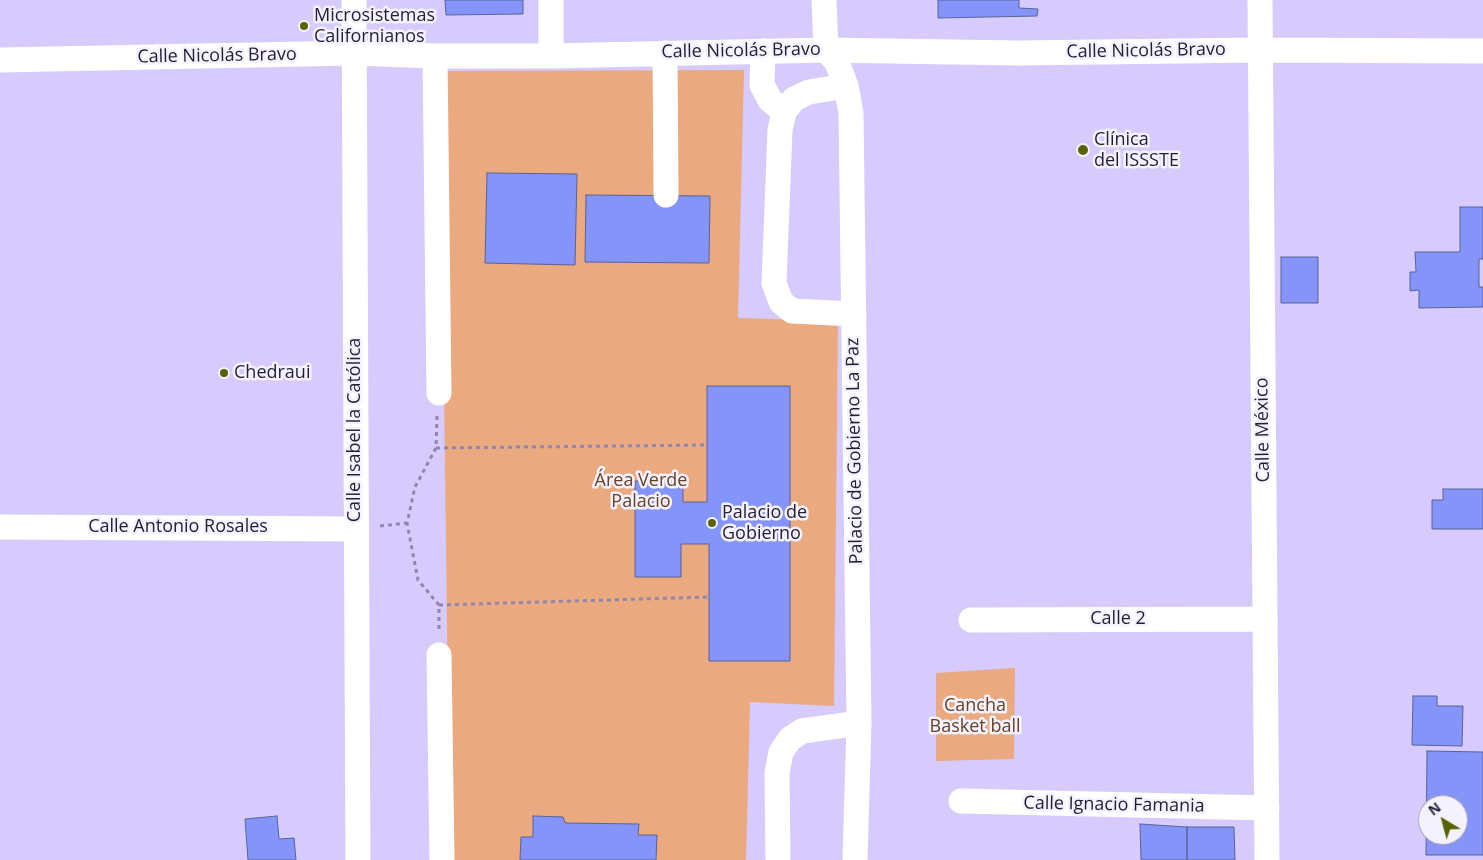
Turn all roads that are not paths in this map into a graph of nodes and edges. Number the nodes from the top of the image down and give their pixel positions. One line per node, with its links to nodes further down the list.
1 (354, 0): 9 (street, Calle Isabel la Católica)
2 (551, 0): 12 (street)
3 (824, 0): 5 (street)
4 (1260, 0): 6 (street, Calle México)
5 (826, 50): 6 (street, Calle Nicolás Bravo); 7 (street, Calle Nicolás Bravo); 14 (street, Palacio de Gobierno La Paz)
6 (1260, 50): 8 (street, Calle Nicolás Bravo); 21 (street, Calle México)
7 (763, 51): 10 (street, Calle Nicolás Bravo); 15 (street)
8 (1483, 51)
9 (354, 53): 11 (street, Calle Nicolás Bravo); 13 (street, Calle Nicolás Bravo); 20 (street, Calle Isabel la Católica)
10 (665, 53): 12 (street, Calle Nicolás Bravo); 16 (street)
11 (435, 56): 12 (street, Calle Nicolás Bravo); 18 (street)
12 (551, 56)
13 (0, 60)
14 (846, 86): 15 (street); 17 (street, Palacio de Gobierno La Paz)
15 (784, 112): 17 (street)
16 (666, 195)
17 (854, 314): 24 (street, Palacio de Gobierno La Paz)
18 (439, 393)
19 (0, 527): 20 (street, Calle Antonio Rosales)
20 (356, 529): 27 (street, Calle Isabel la Católica)
21 (1265, 619): 22 (street, Calle 2); 26 (street, Calle México)
22 (971, 620)
23 (439, 655): 28 (street)
24 (859, 722): 29 (street); 30 (street, Palacio de Gobierno La Paz)
25 (961, 801): 26 (street, Calle Ignacio Famania)
26 (1267, 808): 31 (street, Calle México)
27 (358, 860)
28 (442, 860)
29 (778, 860)
30 (855, 860)
31 (1267, 860)

